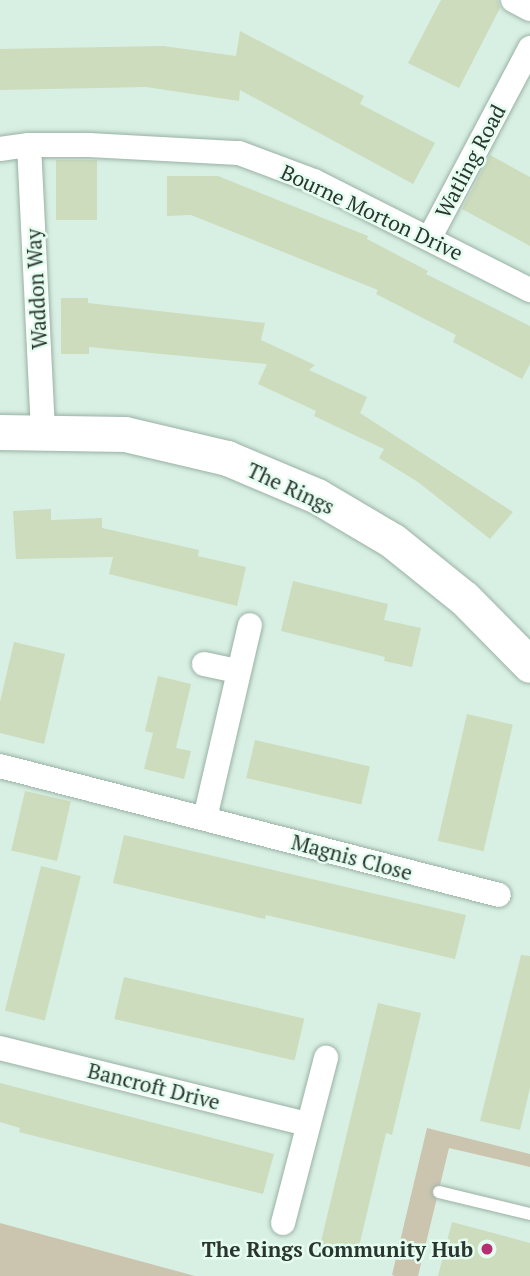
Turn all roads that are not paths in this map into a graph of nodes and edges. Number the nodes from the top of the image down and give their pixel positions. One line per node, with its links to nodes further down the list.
1 (513, 0): 2 (street)
2 (530, 9)
3 (530, 48): 6 (street, Watling Road)
4 (29, 145): 5 (street, Bourne Morton Drive); 6 (street, Bourne Morton Drive); 9 (street, Waddon Way)
5 (0, 149)
6 (430, 237): 7 (street, Bourne Morton Drive)
7 (530, 290)
8 (0, 432): 9 (street, The Rings)
9 (43, 432): 12 (street, The Rings)
10 (250, 625): 13 (street)
11 (204, 664): 13 (street)
12 (530, 665)
13 (238, 671): 15 (street)
14 (0, 766): 15 (street, Magnis Close)
15 (205, 818): 16 (street, Magnis Close)
16 (499, 895)
17 (0, 1048): 19 (street, Bancroft Drive)
18 (326, 1058): 19 (street)
19 (308, 1124): 22 (street)
20 (439, 1192): 21 (lane)
21 (530, 1214)
22 (282, 1223)

